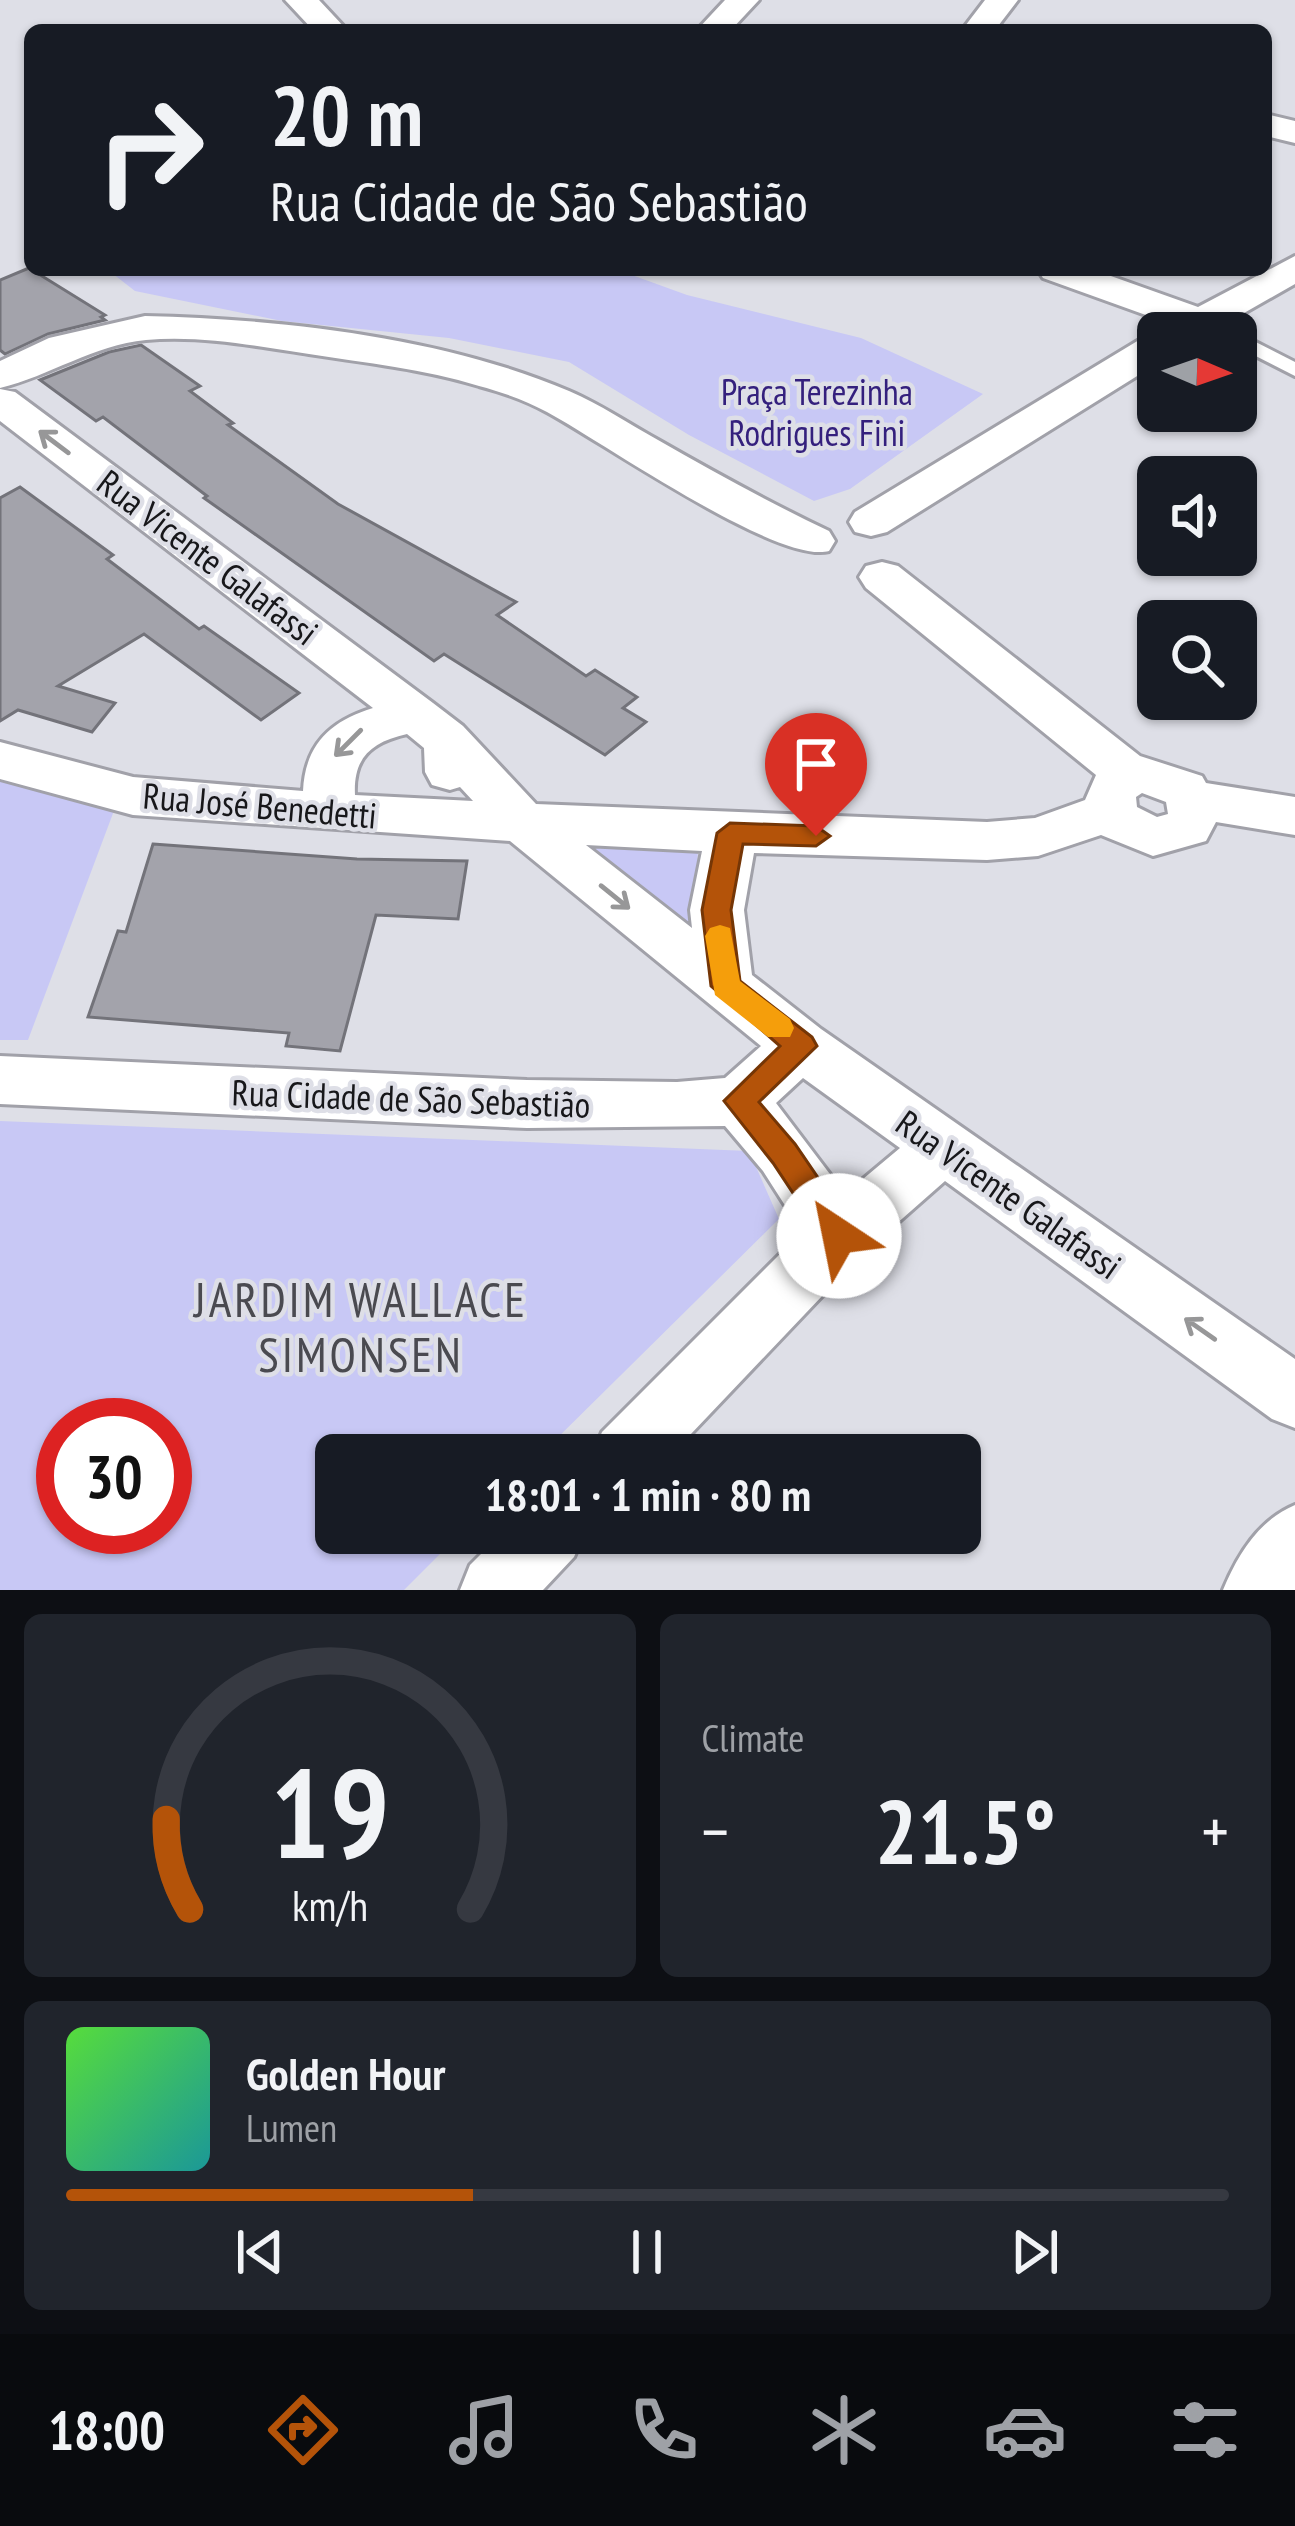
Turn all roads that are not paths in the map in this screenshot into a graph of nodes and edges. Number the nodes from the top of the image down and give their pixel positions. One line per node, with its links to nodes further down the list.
1 (301, 0): 4 (street)
2 (743, 0): 5 (street)
3 (1002, 0): 6 (street)
4 (325, 24)
5 (719, 24)
6 (983, 24)
7 (1295, 268): 10 (street)
8 (1072, 276): 9 (street)
9 (1160, 312)
10 (1228, 312)
11 (1257, 349): 13 (lane)
12 (1137, 359): 16 (street)
13 (1295, 370)
14 (0, 376): 17 (street)
15 (0, 401): 19 (street, Rua Vicente Galafassi, one-way to 15)
16 (871, 522): 17 (street); 18 (street)
17 (813, 541): 18 (street)
18 (882, 578): 21 (street)
19 (430, 726): 22 (street, one-way to 22); 24 (street); 25 (street, Rua Vicente Galafassi)
20 (0, 760): 22 (street, Rua José Benedetti)
21 (1120, 793): 23 (street); 26 (street, Rua José Benedetti)
22 (331, 812): 24 (street, Rua José Benedetti)
23 (1295, 816)
24 (403, 817): 25 (street, Rua José Benedetti)
25 (524, 824): 26 (street, Rua José Benedetti); 27 (street, Rua Vicente Galafassi, one-way to 27)
26 (730, 833): 27 (street)
27 (726, 986): 28 (street, Rua Vicente Galafassi)
28 (801, 1046): 30 (street); 31 (street, Rua Vicente Galafassi)
29 (0, 1080): 30 (street, Rua Cidade de São Sebastião)
30 (739, 1101): 32 (street)
31 (943, 1147): 32 (street); 33 (street, Rua Vicente Galafassi, one-way to 31)
32 (839, 1236): 34 (street)
33 (1295, 1396)
34 (646, 1434)
35 (1295, 1539): 38 (street)
36 (530, 1554): 37 (street)
37 (495, 1590)
38 (1258, 1590)

